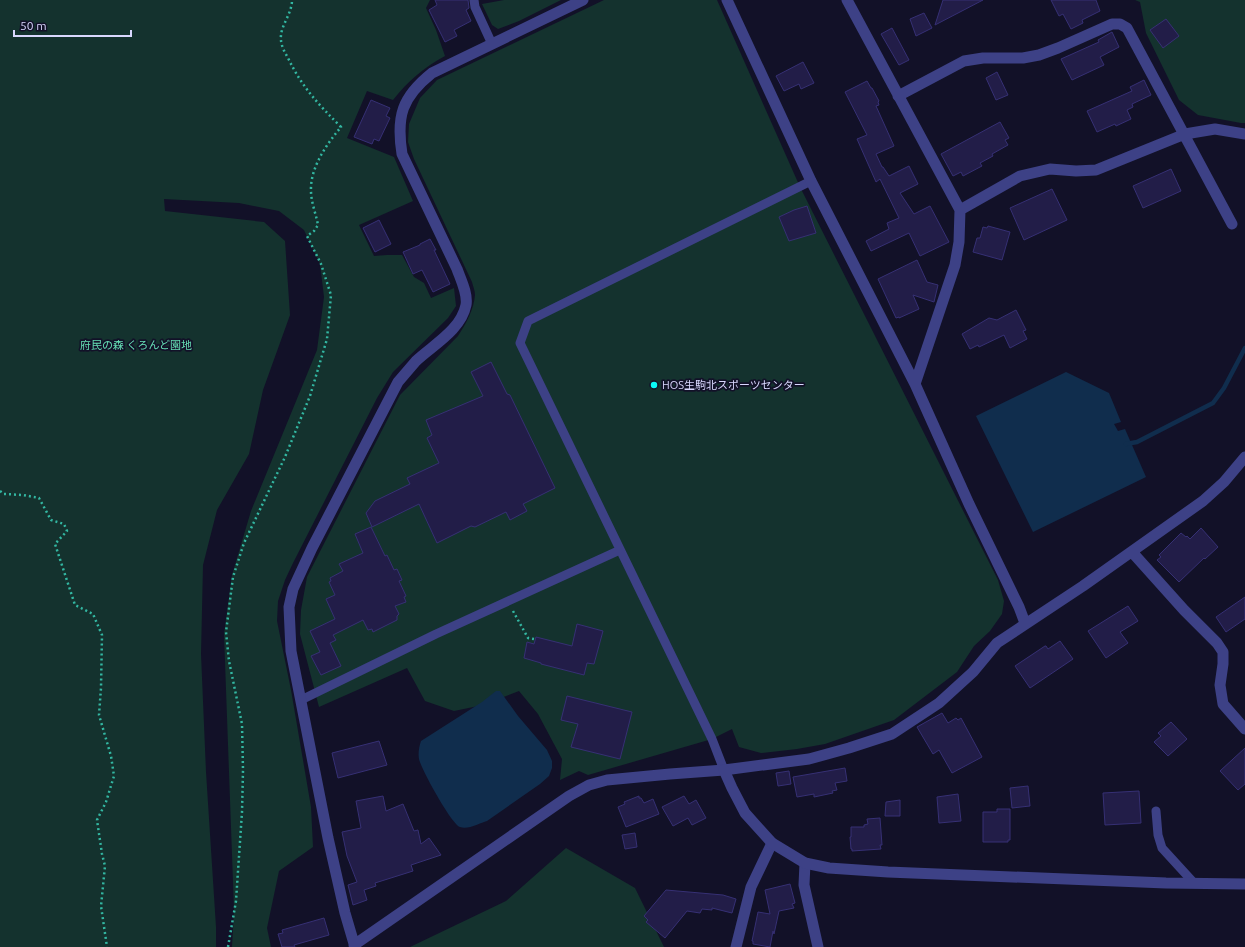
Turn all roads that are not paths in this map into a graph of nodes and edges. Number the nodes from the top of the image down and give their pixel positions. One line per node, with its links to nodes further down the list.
1 (474, 0): 5 (lane)
2 (583, 0): 5 (street)
3 (727, 0): 9 (street)
4 (847, 0): 6 (street)
5 (492, 44): 17 (street)
6 (898, 96): 7 (street); 10 (street)
7 (1185, 134): 8 (street); 10 (street); 11 (street)
8 (1245, 134)
9 (811, 181): 12 (street); 14 (lane)
10 (960, 210): 12 (street)
11 (1232, 224)
12 (915, 384): 16 (street)
13 (1245, 457): 15 (street)
14 (620, 550): 17 (lane); 19 (lane)
15 (1132, 552): 16 (street); 18 (street)
16 (1025, 623): 19 (street)
17 (301, 700): 25 (street)
18 (1245, 729)
19 (724, 770): 21 (street); 25 (street)
20 (1156, 811): 23 (lane)
21 (772, 843): 22 (street); 26 (street)
22 (805, 863): 23 (street); 27 (street)
23 (1194, 883): 24 (street)
24 (1245, 884)
25 (354, 946)
26 (736, 947)
27 (818, 947)

